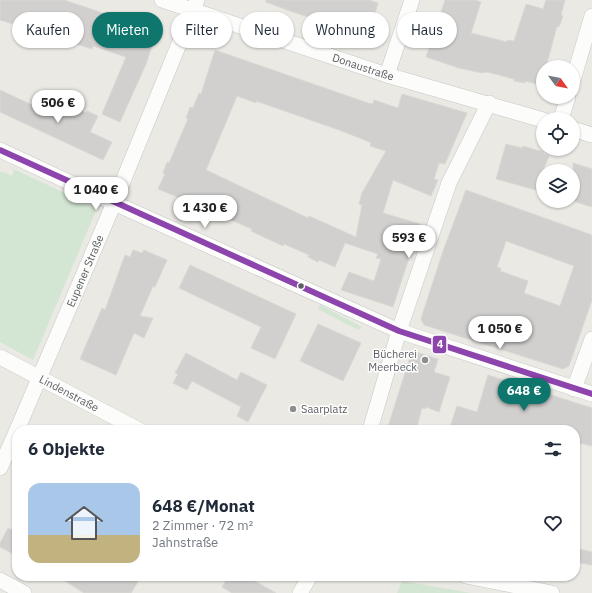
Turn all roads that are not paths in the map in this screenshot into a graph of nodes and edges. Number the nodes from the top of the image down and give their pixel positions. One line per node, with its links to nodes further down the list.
1 (162, 0): 3 (street, Donaustraße)
2 (412, 0): 6 (street)
3 (196, 6): 6 (street, Donaustraße); 12 (street, Eupener Straße)
4 (592, 16): 5 (street)
5 (579, 60)
6 (387, 75): 7 (street, Donaustraße)
7 (489, 103): 8 (street, Donaustraße); 13 (street)
8 (536, 118)
9 (580, 131): 10 (street)
10 (592, 134)
11 (1, 154): 12 (street)
12 (114, 203): 13 (street); 16 (street, Eupener Straße)
13 (399, 331): 17 (street); 21 (street)
14 (592, 339): 17 (street)
15 (0, 357): 16 (street, Lindenstraße)
16 (40, 378): 19 (street, Eupener Straße); 20 (street, Lindenstraße)
17 (574, 389): 18 (street)
18 (592, 394)
19 (19, 425)
20 (129, 425)
21 (371, 425)
22 (12, 441): 23 (street, Eupener Straße)
23 (0, 468)
24 (0, 580): 27 (street)
25 (307, 581): 28 (street)
26 (491, 581): 29 (street)
27 (24, 593)
28 (300, 593)
29 (552, 593)

